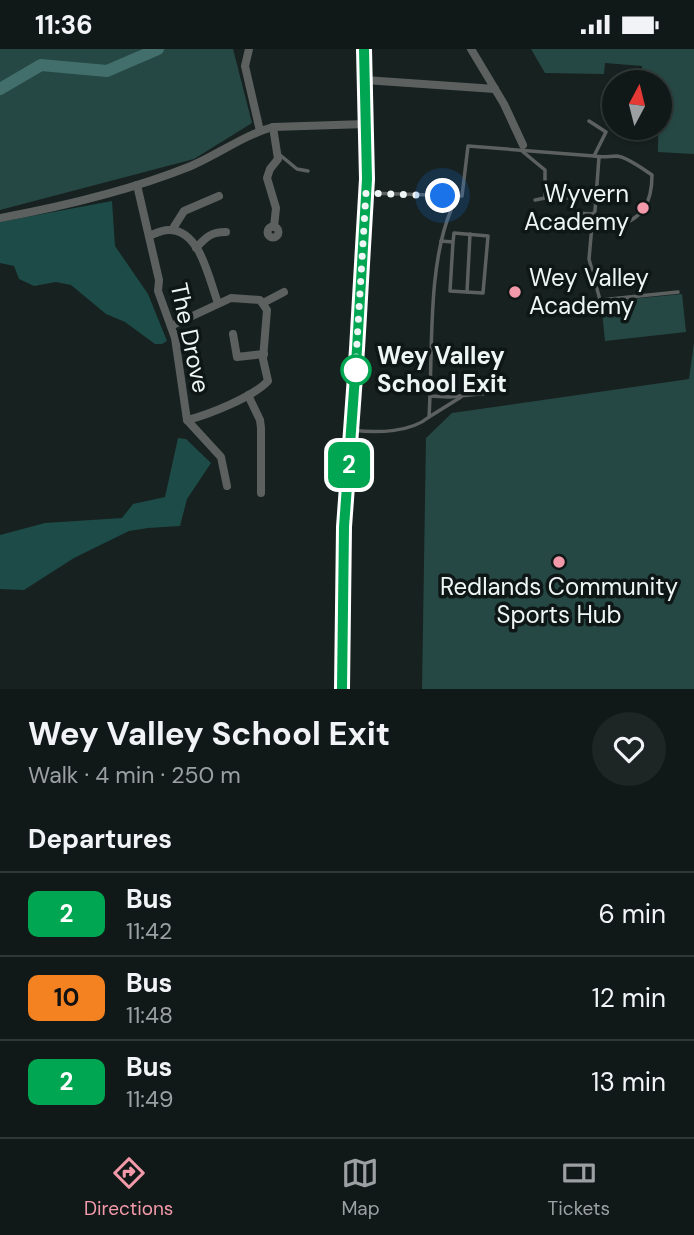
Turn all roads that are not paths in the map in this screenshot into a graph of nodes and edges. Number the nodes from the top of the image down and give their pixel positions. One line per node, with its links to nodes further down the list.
1 (248, 49): 9 (street)
2 (364, 49): 4 (main road)
3 (471, 49): 5 (street)
4 (365, 80): 5 (street); 7 (main road)
5 (495, 89): 10 (street)
6 (589, 121): 12 (lane)
7 (366, 124): 8 (street); 15 (main road)
8 (273, 127): 9 (street); 11 (street)
9 (260, 131): 14 (street)
10 (522, 148): 12 (lane); 17 (lane); 18 (lane)
11 (278, 154): 13 (lane); 24 (street)
12 (599, 157): 22 (lane); 22 (lane)
13 (309, 171)
14 (137, 185): 23 (street); 28 (street, The Drove)
15 (366, 193): 17 (lane); 46 (main road)
16 (219, 196): 25 (street)
17 (443, 196): 29 (lane)
18 (545, 198): 19 (lane); 20 (lane)
19 (570, 198)
20 (535, 200)
21 (577, 213): 22 (lane)
22 (593, 214): 34 (lane)
23 (0, 218)
24 (274, 227)
25 (172, 230): 28 (street); 31 (street)
26 (226, 232): 31 (street)
27 (470, 234): 30 (lane); 33 (lane); 33 (lane)
28 (149, 236): 37 (street, The Drove)
29 (441, 241): 30 (lane); 42 (lane)
30 (453, 242): 33 (lane)
31 (196, 248): 35 (street)
32 (284, 292): 36 (street)
33 (467, 292)
34 (678, 292)
35 (218, 303): 36 (street); 37 (street)
36 (263, 303): 39 (street)
37 (170, 326): 45 (street, The Drove)
38 (233, 334): 39 (street)
39 (264, 354): 41 (street)
40 (490, 393): 43 (lane)
41 (248, 394): 45 (street); 48 (street)
42 (430, 396): 43 (lane); 44 (lane)
43 (463, 396): 44 (lane)
44 (429, 417): 46 (lane)
45 (187, 420): 47 (street, The Drove)
46 (351, 430): 49 (main road)
47 (227, 486)
48 (261, 493)
49 (342, 689)

